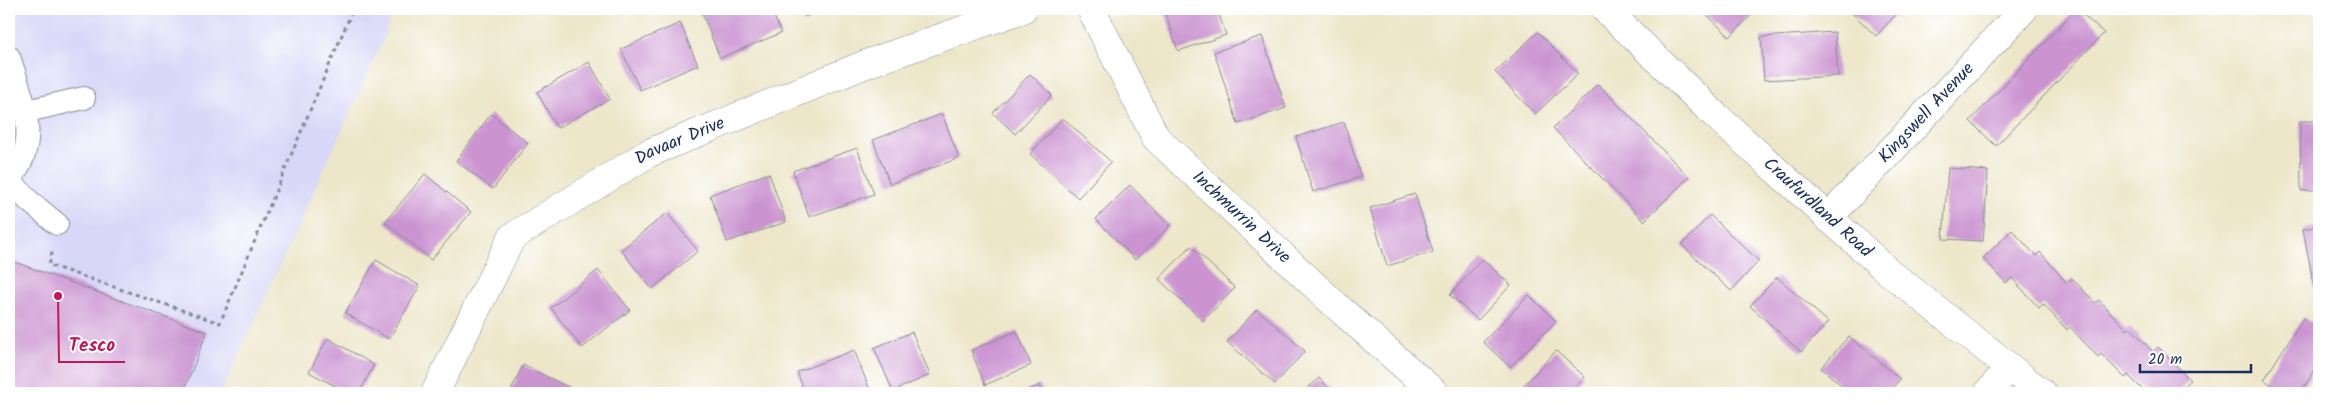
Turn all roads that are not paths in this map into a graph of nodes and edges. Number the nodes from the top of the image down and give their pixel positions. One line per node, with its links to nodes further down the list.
1 (1024, 9): 12 (street, Davaar Drive)
2 (1091, 9): 13 (street, Inchmurrin Drive)
3 (1605, 9): 9 (street, Craufurdland Road)
4 (2024, 9): 9 (street, Kingswell Avenue)
5 (9, 57): 7 (lane)
6 (84, 98): 7 (lane)
7 (27, 111): 8 (lane)
8 (9, 179): 10 (lane)
9 (1828, 218): 11 (street, Craufurdland Road)
10 (56, 224)
11 (2009, 367): 14 (street); 15 (street, Craufurdland Road)
12 (435, 393)
13 (1435, 393)
14 (1988, 393)
15 (2042, 393)

